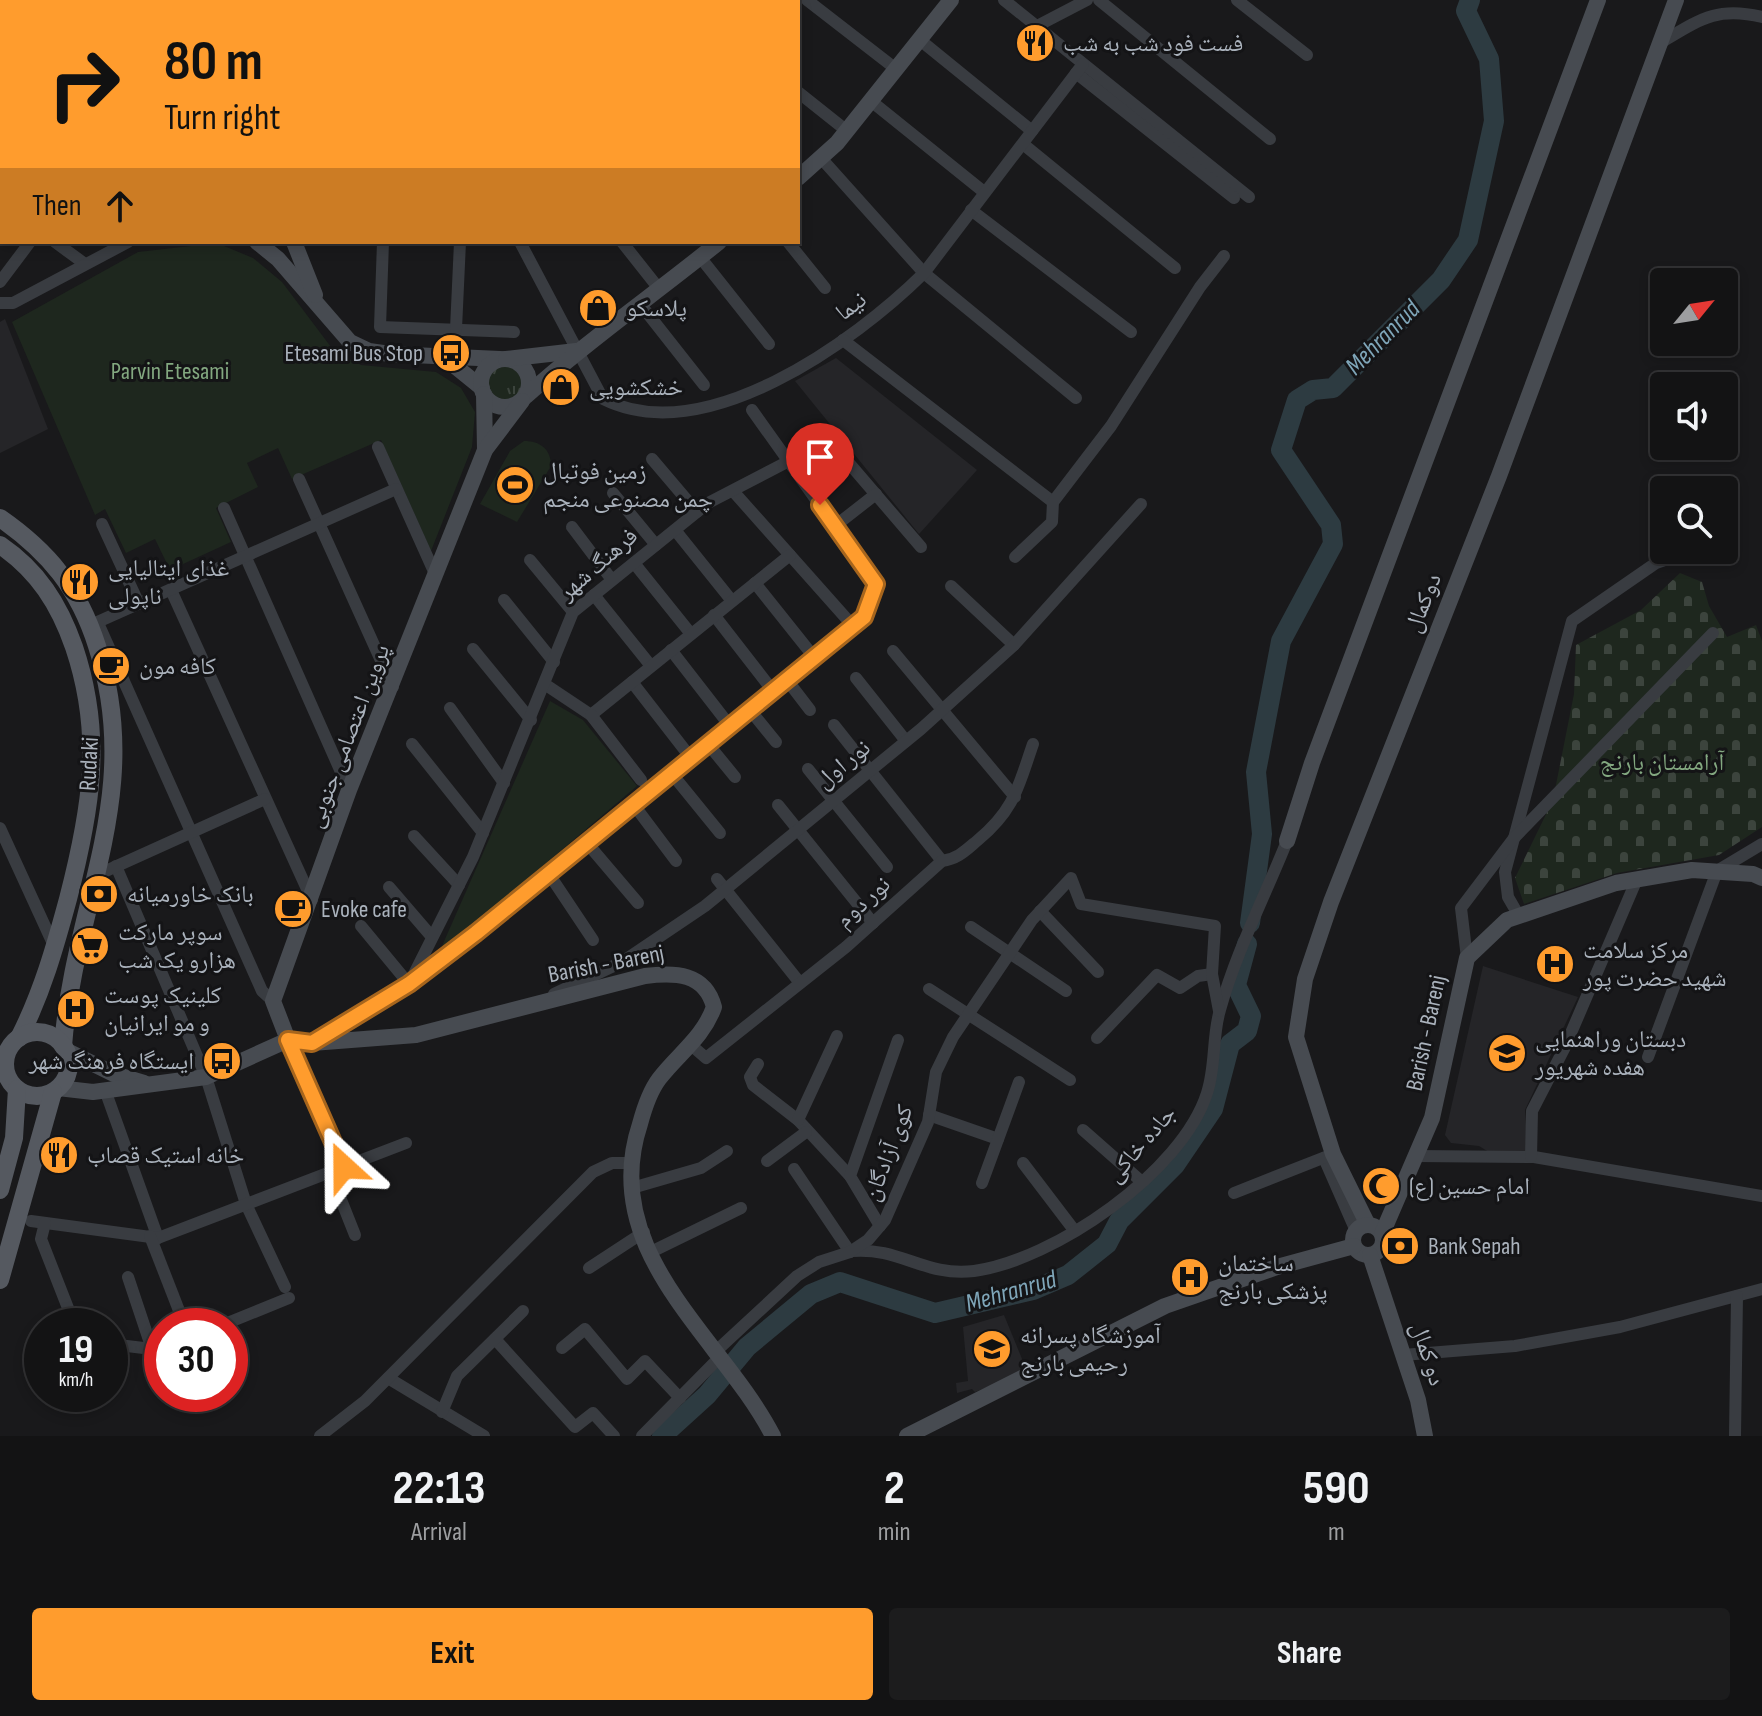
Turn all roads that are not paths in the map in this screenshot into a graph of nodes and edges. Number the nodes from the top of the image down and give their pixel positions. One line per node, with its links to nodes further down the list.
1 (807, 0): 15 (street)
2 (1004, 0): 10 (street)
3 (1087, 0): 10 (street)
4 (1099, 0): 20 (street)
5 (1237, 0): 13 (street)
6 (1598, 0): 157 (main road, دوکمال)
7 (1676, 0): 12 (main road, دوکمال)
8 (944, 2): 11 (main road)
9 (1762, 17): 12 (street)
10 (1037, 26): 14 (street)
11 (920, 40): 15 (main road); 19 (street)
12 (1660, 43): 218 (main road, دوکمال)
13 (1307, 55)
14 (1079, 68): 19 (street, نیما); 25 (street); 26 (street)
15 (896, 69): 17 (main road)
16 (800, 94): 18 (street)
17 (871, 101): 18 (main road); 24 (street)
18 (847, 131): 22 (main road)
19 (1032, 131): 21 (street, نیما)
20 (1270, 139)
21 (1023, 144): 24 (street, نیما); 42 (street)
22 (821, 158): 23 (main road); 43 (street)
23 (800, 176)
24 (984, 192): 27 (street, نیما)
25 (1249, 197)
26 (1234, 198)
27 (971, 210): 43 (street, نیما); 52 (street)
28 (28, 244): 44 (street)
29 (58, 244): 41 (street)
30 (124, 244): 41 (street)
31 (259, 244): 49 (main road)
32 (295, 244): 49 (main road)
33 (383, 244): 50 (street)
34 (460, 244): 50 (street)
35 (521, 244): 55 (street, نیما)
36 (624, 244): 46 (street)
37 (716, 244): 40 (main road, پروین اعتصامی جنوبی)
38 (790, 244): 45 (street)
39 (1224, 256): 73 (street)
40 (700, 257): 46 (main road, پروین اعتصامی جنوبی); 54 (street)
41 (85, 264): 47 (street)
42 (1175, 268)
43 (924, 273): 53 (street, نیما); 61 (street)
44 (0, 282)
45 (825, 288)
46 (660, 290): 48 (main road, پروین اعتصامی جنوبی)
47 (0, 303)
48 (641, 305): 55 (main road, پروین اعتصامی جنوبی); 58 (street)
49 (320, 308): 56 (main road)
50 (456, 329): 51 (street)
51 (514, 332)
52 (1131, 332)
53 (843, 340): 55 (street, نیما); 73 (street)
54 (769, 344)
55 (576, 351): 57 (main road); 60 (main road, پروین اعتصامی جنوبی)
56 (443, 357): 57 (main road); 59 (main road)
57 (503, 359): 59 (main road); 60 (main road)
58 (704, 385)
59 (483, 391): 60 (main road); 64 (main road, پروین اعتصامی جنوبی)
60 (524, 398): 64 (main road, پروین اعتصامی جنوبی)
61 (1076, 398)
62 (752, 410): 67 (street)
63 (378, 447): 69 (street)
64 (485, 450): 92 (main road, پروین اعتصامی جنوبی)
65 (842, 455): 72 (street)
66 (652, 459): 76 (street)
67 (789, 461): 70 (street, فرهنگ شهر); 80 (street)
68 (299, 479): 79 (street)
69 (396, 489): 79 (street); 92 (street)
70 (733, 491): 76 (street, فرهنگ شهر); 86 (street)
71 (613, 493): 84 (street)
72 (876, 494): 80 (street); 85 (street)
73 (1053, 502): 88 (street)
74 (1141, 504): 109 (street, نور اول)
75 (224, 508): 87 (street)
76 (697, 512): 82 (street, فرهنگ شهر)
77 (0, 518): 101 (main road, Rudaki)
78 (102, 524): 100 (street)
79 (319, 524): 87 (street); 120 (street)
80 (835, 526): 106 (street)
81 (572, 527): 93 (street)
82 (675, 530): 84 (street, فرهنگ شهر); 99 (street)
83 (0, 545): 103 (main road, Rudaki)
84 (656, 545): 90 (street, فرهنگ شهر)
85 (921, 547)
86 (790, 555): 94 (street); 106 (street)
87 (246, 556): 96 (street); 142 (street)
88 (1015, 557)
89 (530, 560): 102 (street)
90 (634, 563): 93 (street, فرهنگ شهر); 108 (street)
91 (1655, 564): 156 (street)
92 (436, 576): 120 (main road, پروین اعتصامی جنوبی)
93 (612, 580): 97 (street, فرهنگ شهر)
94 (755, 583): 99 (street); 113 (street)
95 (951, 586): 109 (street)
96 (171, 590): 100 (street); 145 (street)
97 (594, 595): 102 (street, فرهنگ شهر); 115 (street)
98 (504, 600): 114 (street)
99 (732, 601): 104 (street)
100 (139, 604): 105 (street)
101 (82, 605): 103 (main road); 105 (main road, Rudaki)
102 (573, 612): 114 (street, فرهنگ شهر)
103 (63, 614): 143 (main road, Rudaki)
104 (714, 615): 108 (street); 121 (street)
105 (94, 624): 146 (main road, Rudaki); 152 (street)
106 (853, 626): 113 (street)
107 (1713, 633): 156 (street)
108 (691, 634): 111 (street)
109 (1014, 645): 125 (street, نور اول)
110 (473, 649): 127 (street)
111 (671, 650): 115 (street); 129 (street)
112 (893, 651): 125 (street)
113 (814, 657): 117 (street)
114 (554, 662): 119 (street, فرهنگ شهر)
115 (651, 666): 118 (street)
116 (856, 678): 130 (street)
117 (787, 680): 121 (street); 124 (street)
118 (632, 682): 126 (street); 135 (street)
119 (546, 685): 126 (street); 127 (street, فرهنگ شهر)
120 (393, 687): 142 (main road, پروین اعتصامی جنوبی)
121 (773, 691): 123 (street)
122 (450, 708): 141 (street)
123 (750, 710): 129 (street); 131 (street)
124 (810, 710)
125 (942, 711): 130 (street, نور اول); 144 (street)
126 (591, 715): 140 (street)
127 (531, 720): 141 (street, فرهنگ شهر)
128 (834, 725): 137 (street)
129 (730, 726): 133 (street)
130 (906, 741): 137 (street, نور اول)
131 (776, 742)
132 (412, 744): 153 (street)
133 (708, 744): 135 (street); 139 (street)
134 (1033, 744): 144 (street, نور دوم)
135 (691, 758): 138 (street)
136 (808, 769): 147 (street)
137 (870, 771): 147 (street, نور اول); 161 (street)
138 (672, 774): 148 (street); 154 (street)
139 (735, 777)
140 (641, 780)
141 (504, 783): 153 (street, فرهنگ شهر)
142 (349, 790): 172 (main road, پروین اعتصامی جنوبی)
143 (90, 796): 146 (main road); 181 (main road, Rudaki)
144 (1015, 797): 161 (street, نور دوم)
145 (265, 799): 152 (street); 172 (street)
146 (111, 802): 166 (main road, Rudaki)
147 (831, 802): 151 (street, نور اول); 163 (street)
148 (634, 805): 158 (street); 160 (street)
149 (778, 805): 151 (street)
150 (0, 828): 181 (street)
151 (798, 830): 169 (street, نور اول); 176 (street)
152 (191, 832): 162 (street); 190 (street)
153 (483, 833): 170 (street, فرهنگ شهر)
154 (720, 833)
155 (414, 836): 170 (street)
156 (1514, 838): 175 (street); 183 (street)
157 (1287, 841): 192 (street, جاده خاکی)
158 (587, 843): 165 (street); 173 (street)
159 (1762, 844): 164 (street)
160 (676, 861)
161 (942, 861): 176 (street, نور دوم)
162 (116, 866): 166 (street); 204 (street)
163 (887, 867)
164 (1717, 871): 167 (main road, Barish - Barenj); 168 (main road, Barish - Barenj); 202 (street)
165 (549, 874): 180 (street); 187 (street)
166 (97, 875): 201 (main road, Rudaki)
167 (1762, 878)
168 (1637, 879): 175 (main road, Barish - Barenj); 220 (street)
169 (721, 884): 186 (street); 191 (street, نور اول)
170 (459, 885): 179 (street, فرهنگ شهر)
171 (389, 887): 179 (street)
172 (312, 900): 190 (main road, پروین اعتصامی جنوبی)
173 (638, 903)
174 (1040, 911): 182 (street, کوی آزادگان); 184 (street); 185 (street, کوی آزادگان)
175 (1519, 916): 183 (main road, Barish - Barenj)
176 (873, 923): 186 (street, نور دوم)
177 (361, 926): 187 (street)
178 (971, 927): 182 (street)
179 (432, 937): 187 (street, فرهنگ شهر)
180 (593, 940)
181 (55, 948): 198 (main road, Rudaki)
182 (1009, 953): 189 (street); 193 (street, کوی آزادگان)
183 (1467, 958): 219 (main road, Barish - Barenj)
184 (1098, 972)
185 (1212, 974): 192 (street); 195 (street)
186 (800, 983): 200 (street, نور دوم)
187 (409, 984): 199 (street)
188 (929, 989): 193 (street)
189 (1066, 991)
190 (273, 1001): 196 (main road)
191 (531, 1004): 199 (main road, Barish - Barenj); 200 (main road, Barish - Barenj)
192 (1219, 1011): 228 (street, جاده خاکی)
193 (967, 1016): 205 (street); 211 (street, کوی آزادگان)
194 (837, 1036): 212 (street)
195 (1097, 1038)
196 (288, 1040): 199 (main road, Barish - Barenj); 204 (main road); 224 (street)
197 (898, 1040): 227 (street)
198 (11, 1042): 201 (main road); 206 (main road)
199 (312, 1043)
200 (691, 1045): 222 (main road, Barish - Barenj)
201 (64, 1048): 208 (main road); 209 (main road)
202 (1648, 1057)
203 (758, 1064): 212 (street)
204 (206, 1077): 208 (main road); 234 (street)
205 (1070, 1080)
206 (9, 1081): 209 (main road); 231 (main road)
207 (1019, 1082): 215 (street)
208 (153, 1085): 210 (main road)
209 (56, 1090): 210 (main road); 249 (main road)
210 (105, 1090): 243 (street)
211 (929, 1115): 215 (street); 238 (street, کوی آزادگان)
212 (798, 1120): 214 (street)
213 (1083, 1130): 228 (street)
214 (806, 1132): 221 (street); 227 (street)
215 (998, 1139): 229 (street)
216 (406, 1143): 224 (street)
217 (727, 1151): 230 (street)
218 (1329, 1156): 232 (street); 241 (main road, دوکمال)
219 (1416, 1156): 220 (street); 241 (main road, Barish - Barenj)
220 (1531, 1157): 233 (street)
221 (767, 1161)
222 (631, 1163): 230 (main road, Barish - Barenj); 261 (street)
223 (1023, 1163): 239 (street)
224 (344, 1167): 226 (street)
225 (794, 1169): 245 (street)
226 (330, 1172): 234 (street); 242 (street)
227 (850, 1176): 238 (street)
228 (1142, 1182): 239 (street, جاده خاکی)
229 (982, 1183)
230 (632, 1188): 240 (main road, Barish - Barenj)
231 (0, 1190)
232 (1234, 1193)
233 (1762, 1196)
234 (246, 1204): 243 (street); 255 (street)
235 (741, 1208): 244 (street)
236 (31, 1221): 237 (street)
237 (45, 1223): 243 (street); 252 (street)
238 (880, 1226): 245 (street, کوی آزادگان)
239 (1074, 1230): 245 (street, جاده خاکی)
240 (644, 1232): 244 (main road, Barish - Barenj); 247 (street)
241 (1365, 1234): 246 (main road); 246 (main road, Barish - Barenj); 269 (main road)
242 (355, 1235)
243 (154, 1237): 253 (street)
244 (651, 1252): 260 (main road, Barish - Barenj)
245 (850, 1252): 260 (street, کوی آزادگان)
246 (1374, 1253): 259 (main road, دو کمال)
247 (589, 1268)
248 (128, 1277): 256 (street)
249 (0, 1280)
250 (1762, 1289): 251 (street)
251 (1737, 1296): 259 (street); 271 (street)
252 (68, 1308)
253 (179, 1308)
254 (523, 1311): 257 (street)
255 (248, 1312)
256 (144, 1316)
257 (495, 1339): 263 (street); 266 (street)
258 (562, 1348): 262 (street)
259 (1403, 1355): 270 (main road, دو کمال)
260 (716, 1356): 262 (street, کوی آزادگان); 268 (main road, Barish - Barenj)
261 (388, 1378): 263 (street); 264 (street)
262 (680, 1398): 267 (street, کوی آزادگان)
263 (442, 1412): 265 (street)
264 (323, 1435)
265 (484, 1436)
266 (614, 1436)
267 (642, 1436)
268 (773, 1436)
269 (907, 1436)
270 (1425, 1436)
271 (1735, 1436)

